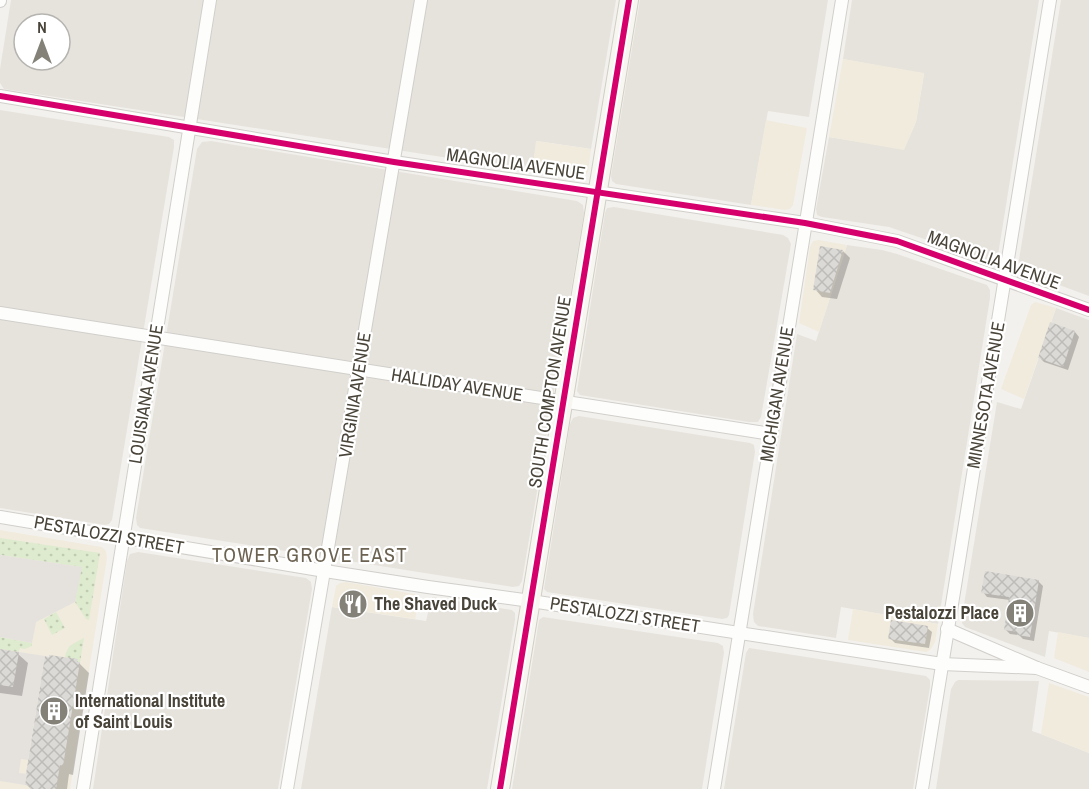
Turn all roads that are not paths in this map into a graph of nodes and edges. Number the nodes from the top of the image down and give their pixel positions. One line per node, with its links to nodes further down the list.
1 (210, 0): 7 (street, LOUISIANA AVENUE)
2 (420, 0): 8 (street, VIRGINIA AVENUE)
3 (629, 0): 9 (main road, SOUTH COMPTON AVENUE)
4 (842, 0): 10 (street, MICHIGAN AVENUE)
5 (1050, 0): 11 (street, MINNESOTA AVENUE)
6 (0, 96): 7 (street, MAGNOLIA AVENUE)
7 (189, 127): 8 (street, MAGNOLIA AVENUE); 14 (street, LOUISIANA AVENUE)
8 (394, 162): 9 (street, MAGNOLIA AVENUE); 15 (street, VIRGINIA AVENUE)
9 (598, 191): 10 (street, MAGNOLIA AVENUE); 16 (main road, SOUTH COMPTON AVENUE)
10 (806, 223): 11 (street, MAGNOLIA AVENUE); 17 (street, MICHIGAN AVENUE)
11 (1005, 280): 12 (street, MAGNOLIA AVENUE); 22 (street, MINNESOTA AVENUE)
12 (1089, 310)
13 (0, 313): 14 (street, HALLIDAY AVENUE)
14 (155, 338): 15 (street, HALLIDAY AVENUE); 19 (street, LOUISIANA AVENUE)
15 (359, 369): 16 (street, HALLIDAY AVENUE); 20 (street, VIRGINIA AVENUE)
16 (564, 402): 17 (street, HALLIDAY AVENUE); 21 (main road, SOUTH COMPTON AVENUE)
17 (771, 434): 23 (street, MICHIGAN AVENUE)
18 (0, 516): 19 (street, PESTALOZZI STREET)
19 (123, 538): 20 (street, PESTALOZZI STREET); 27 (street, LOUISIANA AVENUE)
20 (325, 571): 21 (street, PESTALOZZI STREET); 28 (street, VIRGINIA AVENUE)
21 (531, 601): 23 (street, PESTALOZZI STREET); 29 (main road, SOUTH COMPTON AVENUE)
22 (947, 629): 24 (street, MINNESOTA AVENUE); 25 (street, PESTALOZZI STREET)
23 (739, 633): 24 (street, PESTALOZZI STREET); 30 (street, MICHIGAN AVENUE)
24 (942, 663): 25 (street, PESTALOZZI STREET); 31 (street, MINNESOTA AVENUE)
25 (1037, 668): 26 (street, PESTALOZZI STREET)
26 (1089, 687)
27 (83, 789)
28 (288, 789)
29 (500, 789)
30 (714, 789)
31 (922, 789)

